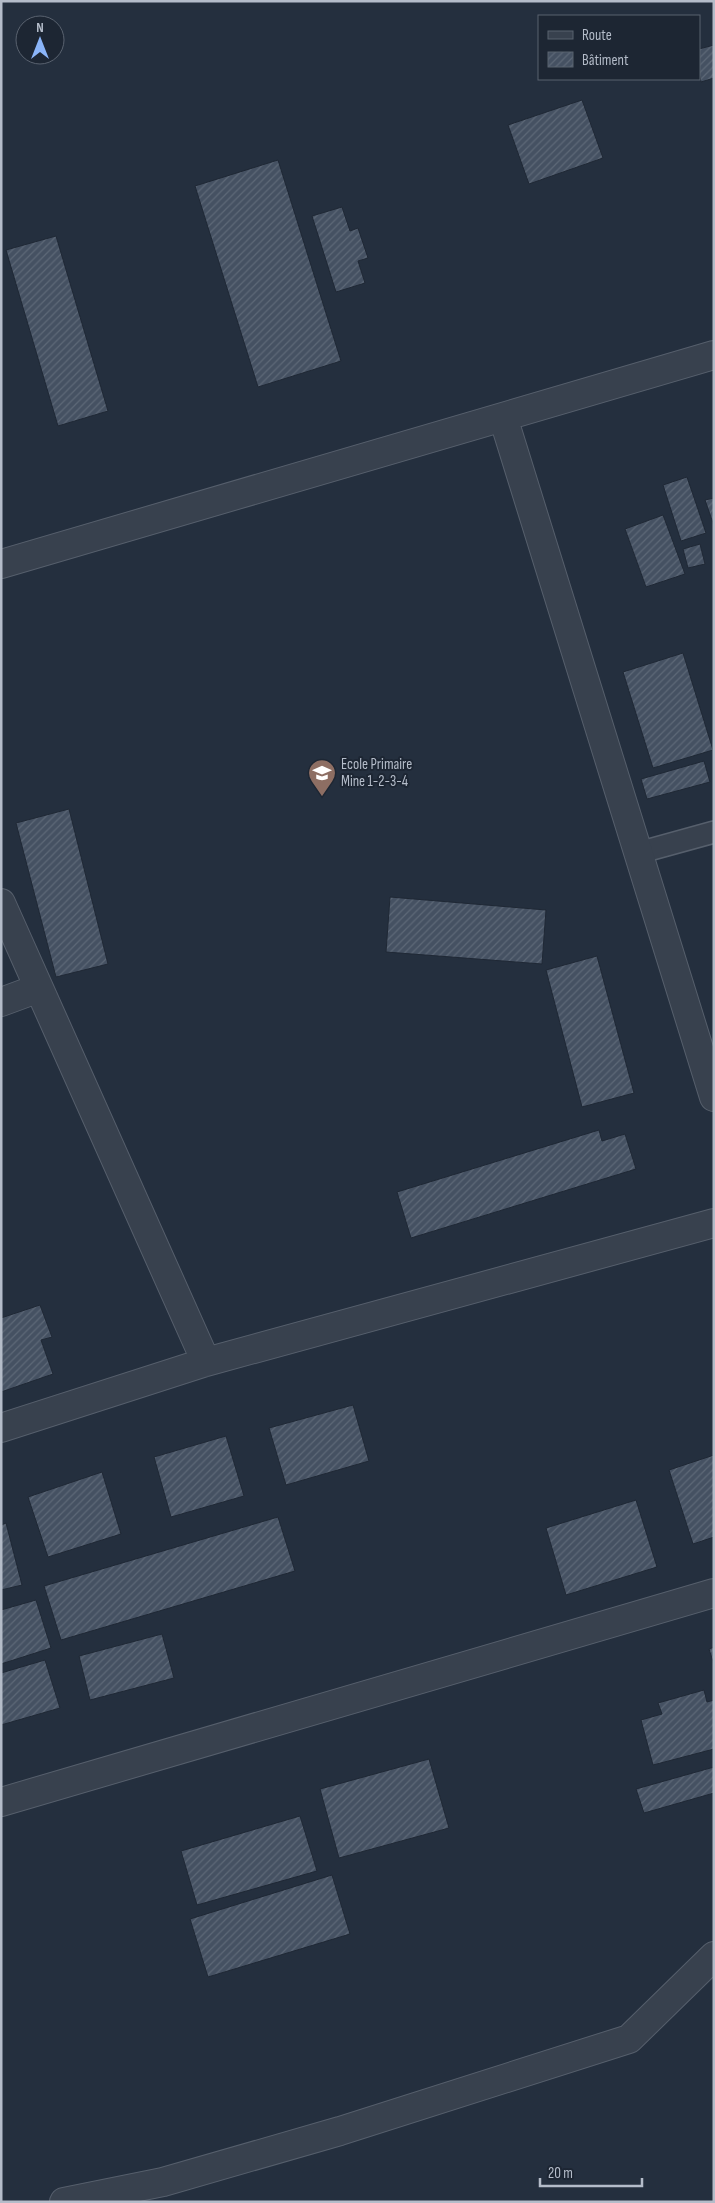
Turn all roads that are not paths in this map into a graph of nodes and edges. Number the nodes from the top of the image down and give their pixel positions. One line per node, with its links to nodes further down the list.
1 (714, 355): 2 (street)
2 (503, 417): 3 (street); 5 (street)
3 (1, 564)
4 (714, 832): 5 (lane)
5 (638, 853): 9 (street)
6 (1, 903): 7 (street)
7 (39, 988): 8 (street); 11 (street)
8 (1, 1002)
9 (714, 1097)
10 (714, 1223): 11 (street)
11 (206, 1362): 12 (street)
12 (1, 1428)
13 (714, 1593): 14 (street)
14 (1, 1802)
15 (714, 1956): 16 (street)
16 (64, 2202)

